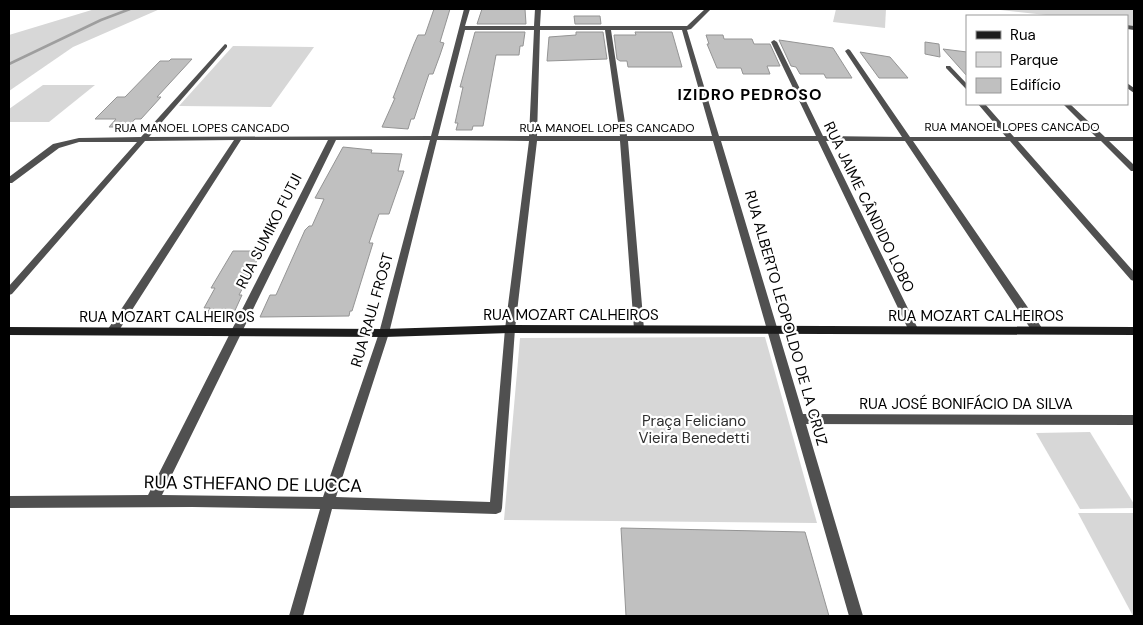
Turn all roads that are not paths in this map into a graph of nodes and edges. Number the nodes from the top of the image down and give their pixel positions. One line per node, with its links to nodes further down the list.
1 (468, 9): 4 (street, RUA RAUL FROST)
2 (538, 9): 5 (street)
3 (708, 9): 6 (street)
4 (464, 28): 5 (street); 20 (street, RUA RAUL FROST)
5 (537, 28): 7 (street); 21 (street)
6 (684, 28): 7 (street); 26 (street, RUA ALBERTO LEOPOLDO DE LA CRUZ)
7 (608, 29): 22 (street)
8 (774, 42): 17 (street, RUA JAIME CÂNDIDO LOBO)
9 (225, 46): 19 (street)
10 (848, 51): 23 (street)
11 (948, 67): 12 (street)
12 (966, 87)
13 (981, 105): 18 (street)
14 (1067, 105): 24 (street)
15 (239, 138): 16 (street, RUA MANOEL LOPES CANCADO); 19 (street, RUA MANOEL LOPES CANCADO); 37 (street)
16 (333, 138): 20 (street, RUA MANOEL LOPES CANCADO); 38 (street, RUA SUMIKO FUTJI)
17 (821, 138): 23 (street, RUA MANOEL LOPES CANCADO); 26 (street, RUA MANOEL LOPES CANCADO); 35 (street, RUA JAIME CÂNDIDO LOBO)
18 (1011, 138): 23 (street, RUA MANOEL LOPES CANCADO); 24 (street, RUA MANOEL LOPES CANCADO); 29 (street)
19 (142, 139): 28 (street, RUA MANOEL LOPES CANCADO); 30 (street)
20 (434, 139): 21 (street, RUA MANOEL LOPES CANCADO); 40 (street, RUA RAUL FROST)
21 (533, 139): 22 (street, RUA MANOEL LOPES CANCADO); 31 (street)
22 (624, 139): 26 (street, RUA MANOEL LOPES CANCADO); 32 (street)
23 (908, 139): 36 (street)
24 (1102, 139): 25 (street, RUA MANOEL LOPES CANCADO); 27 (street)
25 (1134, 139)
26 (716, 140): 33 (street, RUA ALBERTO LEOPOLDO DE LA CRUZ)
27 (1134, 169)
28 (9, 181)
29 (1134, 278)
30 (9, 292)
31 (510, 329): 32 (street, RUA MOZART CALHEIROS); 40 (street, RUA MOZART CALHEIROS); 45 (street, RUA STHEFANO DE LUCCA)
32 (639, 329): 33 (street, RUA MOZART CALHEIROS)
33 (772, 330): 35 (street, RUA MOZART CALHEIROS); 41 (street, RUA ALBERTO LEOPOLDO DE LA CRUZ)
34 (9, 331): 37 (street, RUA MOZART CALHEIROS)
35 (914, 331): 36 (street, RUA MOZART CALHEIROS)
36 (1038, 331): 39 (street, RUA MOZART CALHEIROS)
37 (112, 332): 38 (street, RUA MOZART CALHEIROS)
38 (236, 332): 40 (street, RUA MOZART CALHEIROS); 43 (street, RUA SUMIKO FUTJI)
39 (1134, 332)
40 (384, 334): 45 (street, RUA RAUL FROST)
41 (798, 419): 42 (street, RUA JOSÉ BONIFÁCIO DA SILVA); 47 (street, RUA ALBERTO LEOPOLDO DE LA CRUZ)
42 (1134, 420)
43 (153, 499): 44 (street, RUA STHEFANO DE LUCCA); 45 (street, RUA STHEFANO DE LUCCA)
44 (9, 502)
45 (328, 502): 46 (street, RUA RAUL FROST)
46 (296, 616)
47 (856, 616)

